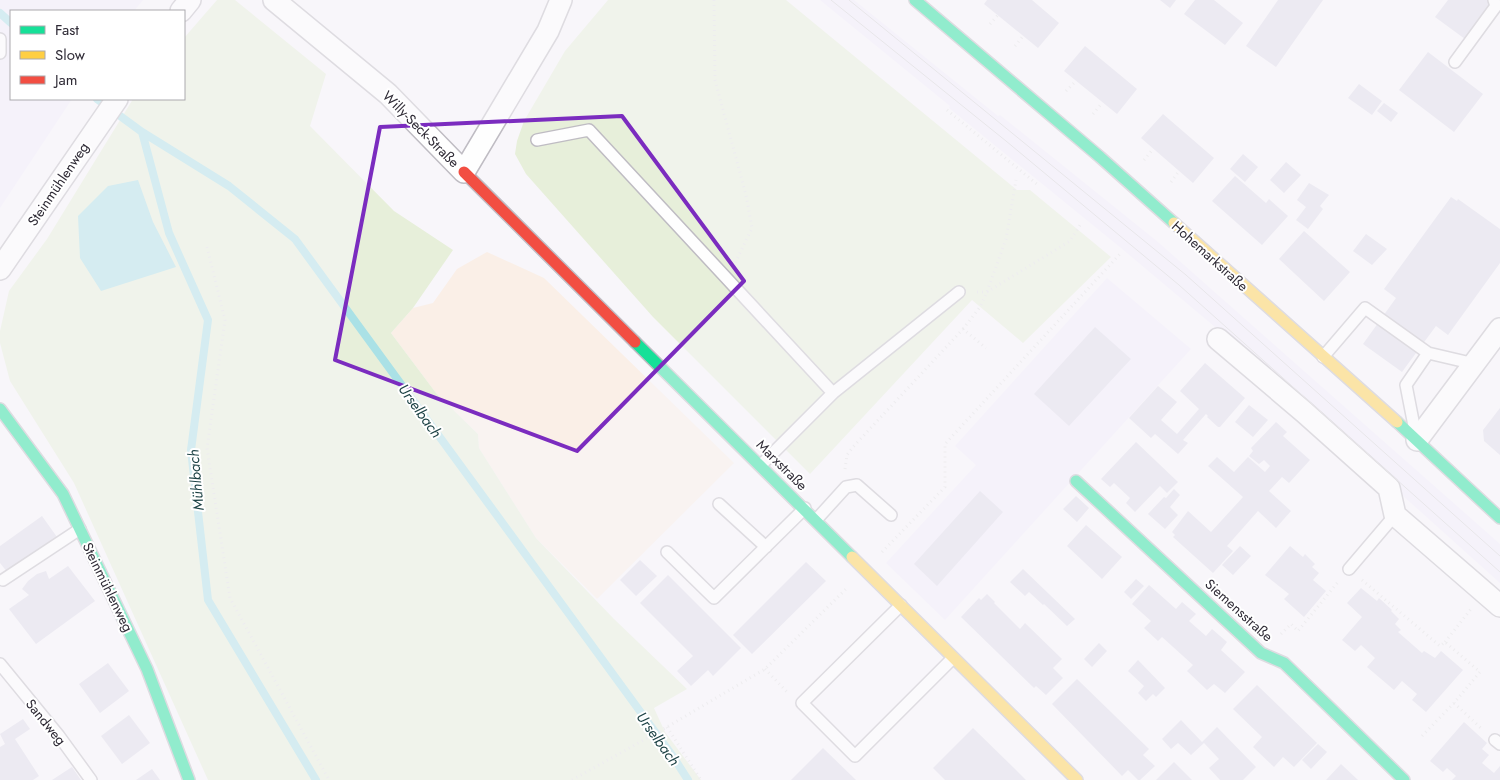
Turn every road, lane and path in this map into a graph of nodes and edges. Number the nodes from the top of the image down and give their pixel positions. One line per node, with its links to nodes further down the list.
1 (274, 0): 25 (street, Willy-Seck-Straße)
2 (561, 0): 9 (street, Willy-Seck-Straße)
3 (576, 0): 9 (street, Willy-Seck-Straße)
4 (714, 0): 33 (path)
5 (915, 0): 41 (street, Hohemarkstraße)
6 (1494, 0): 14 (lane)
7 (998, 14): 8 (path)
8 (990, 24)
9 (548, 31): 25 (street, Willy-Seck-Straße)
10 (1024, 36): 12 (path)
11 (0, 39): 13 (lane)
12 (1015, 46)
13 (0, 53)
14 (1455, 62)
15 (1076, 81): 16 (path)
16 (1066, 91)
17 (116, 100): 32 (street, Steinmühlenweg)
18 (1102, 102): 20 (path)
19 (947, 110): 28 (path)
20 (1093, 114)
21 (537, 140): 33 (lane)
22 (1153, 149): 23 (path)
23 (1144, 160)
24 (1179, 171): 27 (path)
25 (464, 172): 46 (street, Marxstraße)
26 (1016, 180): 35 (path)
27 (1170, 182)
28 (1038, 185)
29 (1082, 222): 35 (path)
30 (207, 247): 75 (path)
31 (1120, 254): 59 (path)
32 (0, 269)
33 (728, 280): 43 (lane)
34 (959, 292): 43 (lane)
35 (987, 292): 36 (path)
36 (963, 329): 39 (path); 48 (path)
37 (1500, 329): 42 (street)
38 (1218, 339): 51 (street)
39 (986, 348)
40 (1428, 353): 41 (lane); 42 (lane); 45 (lane)
41 (1323, 357): 45 (street, Hohemarkstraße)
42 (1475, 364): 45 (street)
43 (833, 394): 46 (lane)
44 (0, 409): 55 (street, Steinmühlenweg)
45 (1417, 440): 53 (street, Hohemarkstraße)
46 (761, 465): 50 (street, Marxstraße)
47 (1076, 481): 64 (street, Siemensstraße)
48 (846, 487): 52 (lane); 54 (lane)
49 (719, 504): 56 (lane)
50 (805, 508): 54 (street, Marxstraße); 56 (lane)
51 (1395, 514): 58 (lane); 61 (street)
52 (891, 515)
53 (1500, 518)
54 (816, 520): 59 (street, Marxstraße)
55 (80, 530): 60 (lane); 74 (street, Steinmühlenweg)
56 (766, 547): 57 (lane)
57 (667, 552)
58 (1349, 569): 63 (path); 64 (path)
59 (865, 570): 62 (street, Marxstraße); 67 (path)
60 (3, 580)
61 (1492, 599): 63 (path)
62 (901, 605): 65 (street, Marxstraße); 68 (lane)
63 (1444, 642): 69 (path)
64 (1261, 653): 79 (street, Siemensstraße)
65 (954, 658): 68 (lane); 78 (street, Marxstraße)
66 (0, 664): 73 (lane, Sandweg)
67 (765, 669): 68 (path); 70 (path)
68 (802, 703)
69 (1454, 703): 71 (path); 72 (path)
70 (667, 727): 76 (path); 77 (path)
71 (1422, 736)
72 (1498, 742)
73 (91, 780)
74 (189, 780)
75 (329, 780)
76 (572, 780)
77 (701, 780)
78 (1077, 780)
79 (1404, 780)

